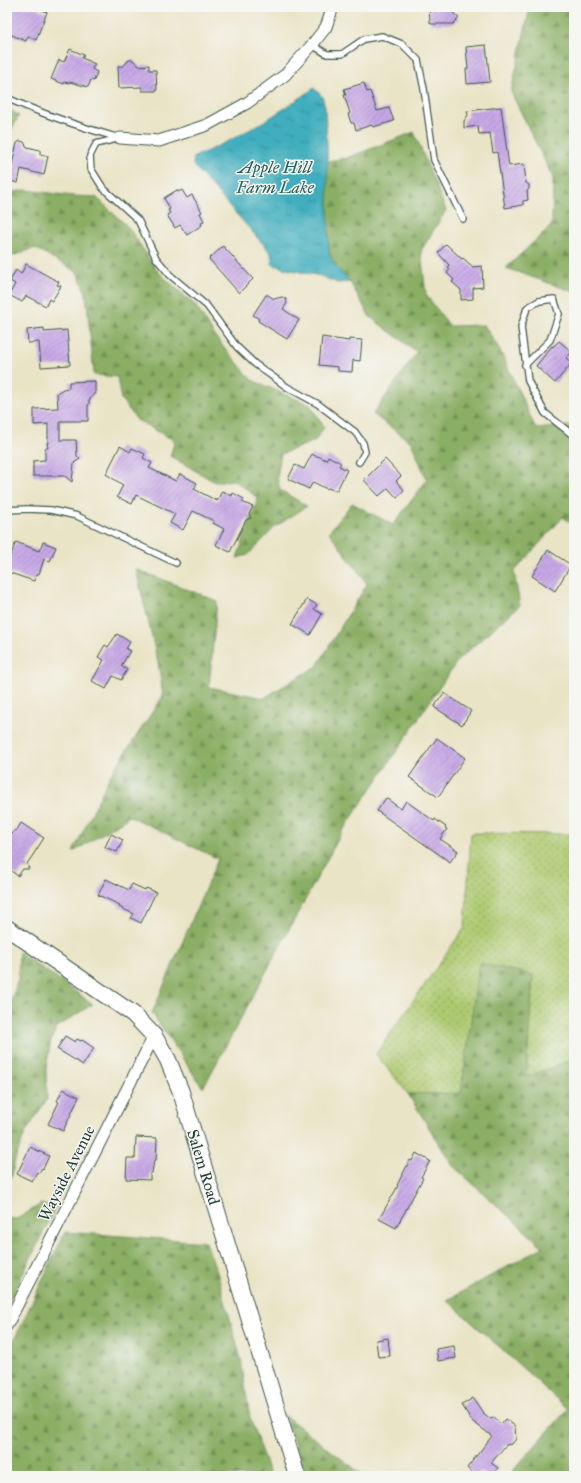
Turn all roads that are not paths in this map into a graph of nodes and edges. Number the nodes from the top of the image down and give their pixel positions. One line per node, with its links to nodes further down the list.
1 (333, 7): 2 (street)
2 (312, 45): 4 (street); 5 (lane)
3 (7, 98): 4 (lane)
4 (120, 138): 8 (lane)
5 (463, 219)
6 (525, 365): 6 (lane); 7 (lane)
7 (574, 436)
8 (359, 462)
9 (7, 510): 10 (lane)
10 (176, 564)
11 (7, 928): 12 (street, Salem Road)
12 (154, 1036): 13 (street, Wayside Avenue); 14 (street, Salem Road)
13 (7, 1325)
14 (297, 1476)

